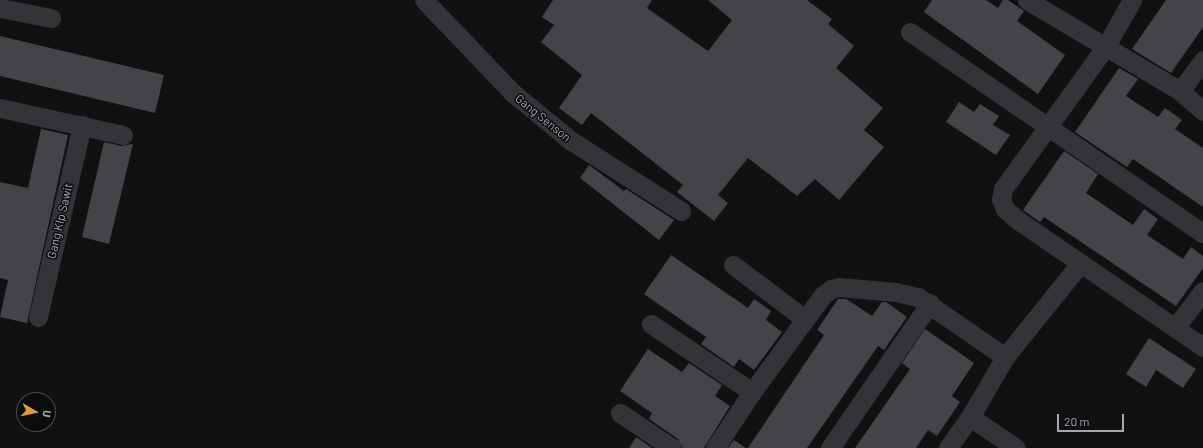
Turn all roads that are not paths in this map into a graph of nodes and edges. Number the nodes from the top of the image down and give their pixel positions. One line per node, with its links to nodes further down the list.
1 (2, 0): 5 (street)
2 (424, 0): 16 (street, Gang Senson)
3 (1027, 0): 8 (street)
4 (1132, 0): 8 (street)
5 (0, 8): 6 (street)
6 (51, 18)
7 (910, 32): 14 (street)
8 (1106, 46): 10 (street); 14 (street)
9 (1203, 60): 10 (street)
10 (1180, 91): 12 (street)
11 (0, 108): 13 (street)
12 (1203, 111)
13 (82, 125): 15 (street); 22 (street, Gang Klp Sawit)
14 (1047, 125): 17 (street); 19 (street)
15 (123, 135)
16 (681, 211)
17 (1203, 233)
18 (733, 265): 23 (street)
19 (1079, 265): 25 (street); 27 (street)
20 (1203, 291): 25 (street)
21 (930, 303): 23 (street); 27 (street); 33 (street)
22 (38, 317)
23 (805, 319): 28 (street)
24 (650, 324): 28 (street)
25 (1175, 328): 26 (street)
26 (1203, 347)
27 (1005, 357): 30 (street)
28 (752, 392): 32 (street)
29 (620, 413): 31 (street)
30 (970, 417): 34 (street); 35 (street)
31 (672, 448)
32 (715, 448)
33 (830, 448)
34 (948, 448)
35 (1016, 448)

